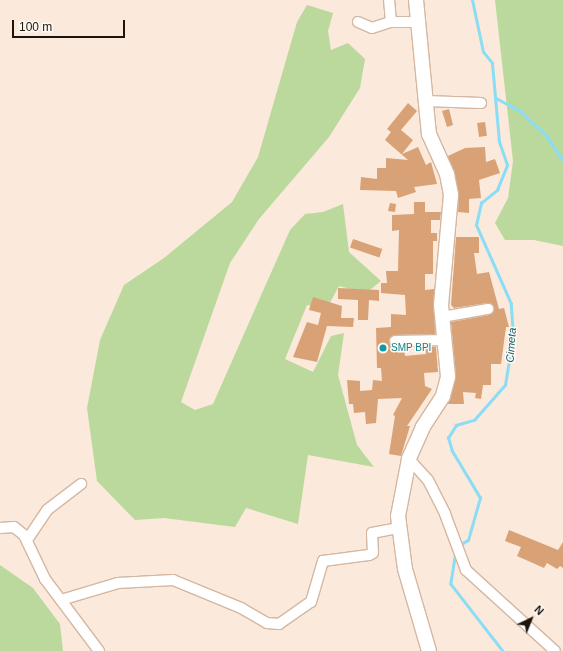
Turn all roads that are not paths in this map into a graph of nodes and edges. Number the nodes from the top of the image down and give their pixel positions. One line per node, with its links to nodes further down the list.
1 (389, 0): 4 (street)
2 (416, 0): 5 (highway)
3 (358, 22): 4 (street)
4 (391, 22): 5 (street)
5 (420, 22): 6 (highway)
6 (426, 100): 7 (street); 9 (highway)
7 (481, 103)
8 (488, 309): 9 (street)
9 (442, 317): 10 (highway)
10 (446, 340): 11 (street); 12 (highway)
11 (395, 341)
12 (409, 459): 15 (highway); 20 (street)
13 (81, 484): 16 (street)
14 (0, 528): 16 (street)
15 (398, 528): 17 (street); 19 (highway)
16 (27, 540): 17 (street)
17 (61, 600): 18 (street)
18 (99, 651)
19 (430, 651)
20 (555, 651)

